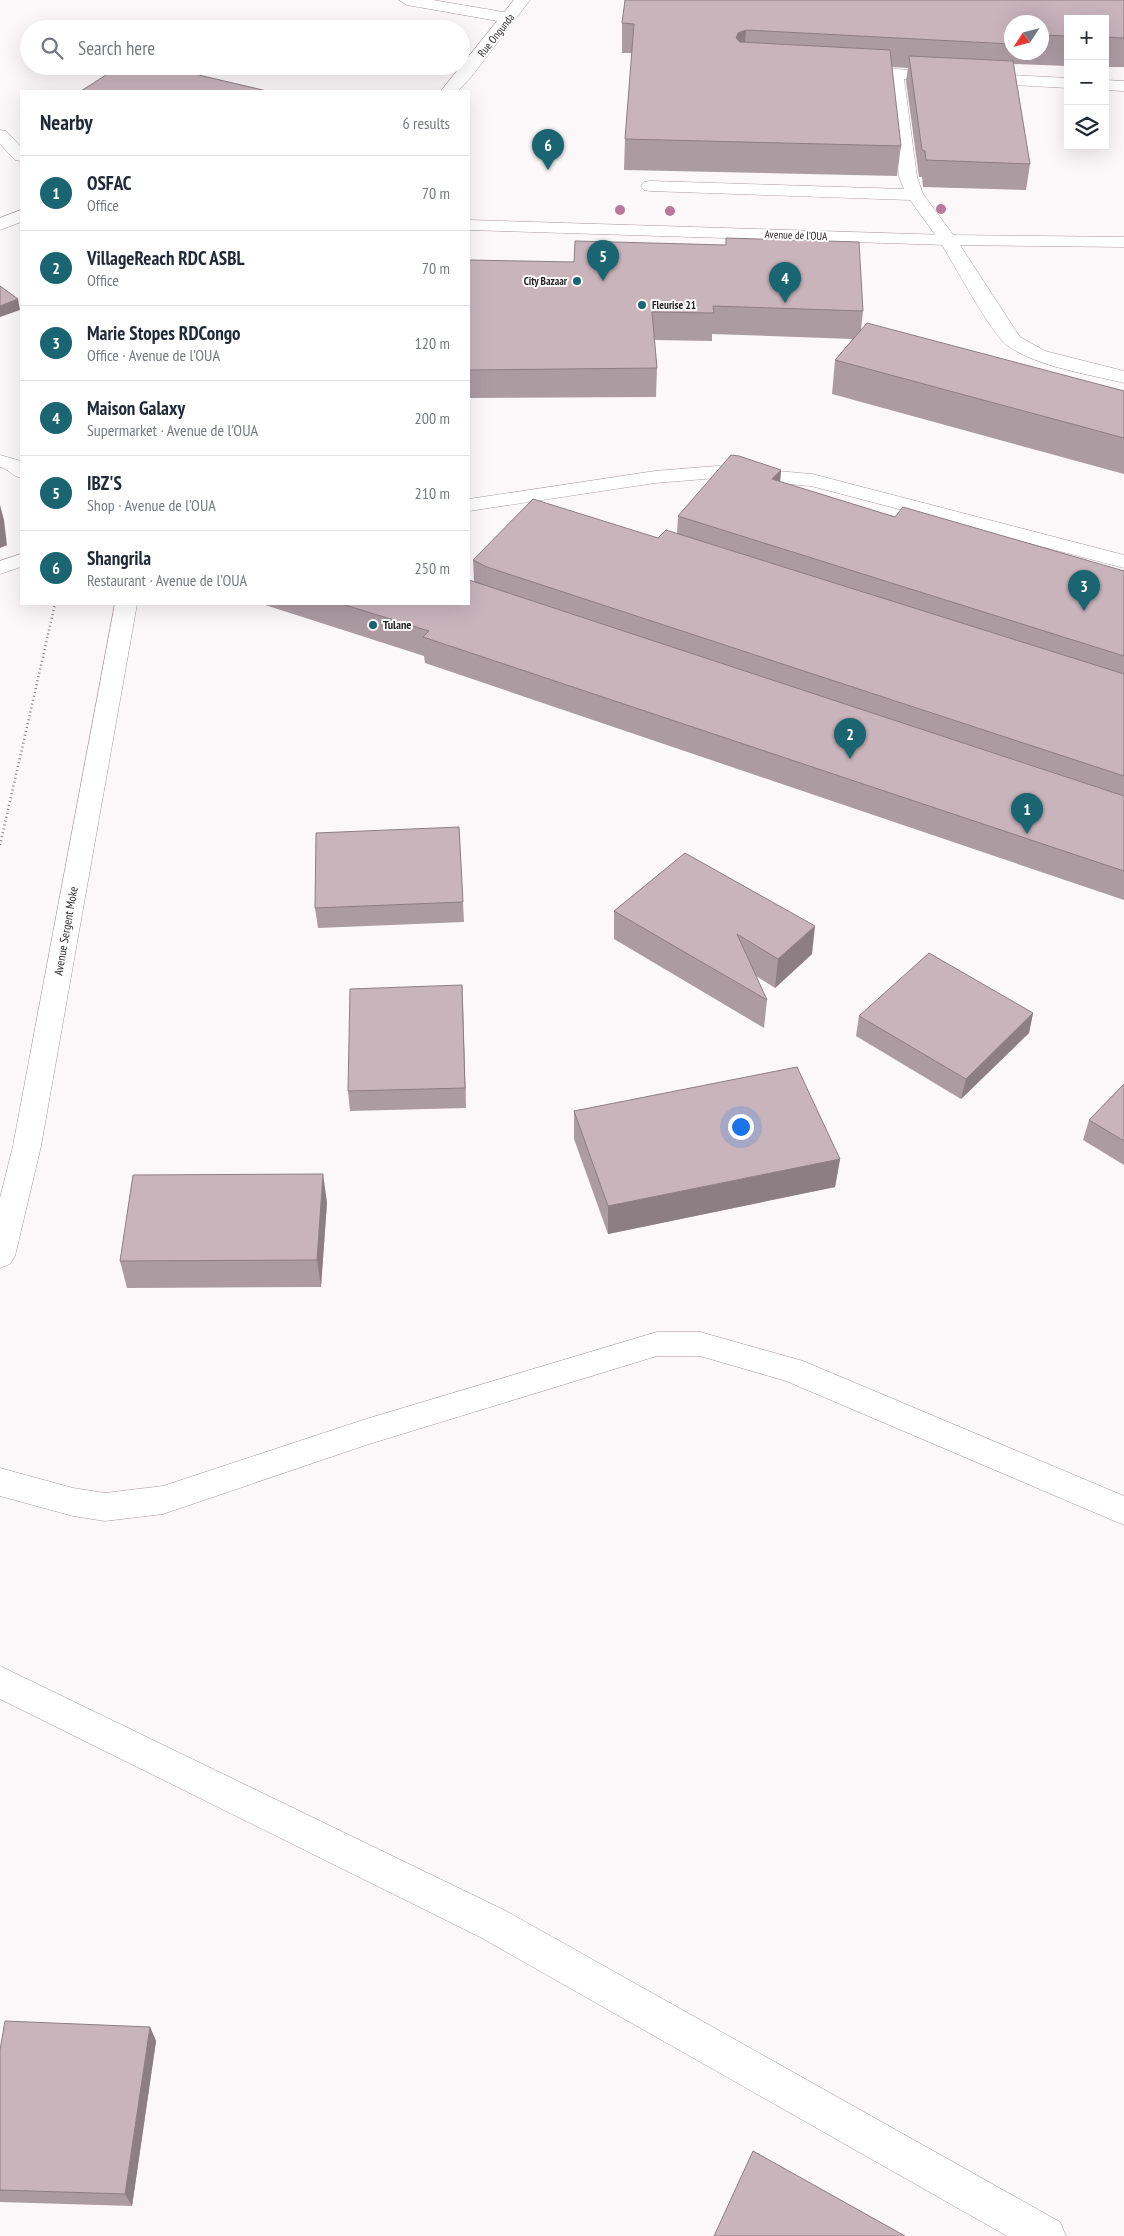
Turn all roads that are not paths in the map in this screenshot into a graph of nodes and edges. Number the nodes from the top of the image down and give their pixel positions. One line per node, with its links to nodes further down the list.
1 (407, 0): 3 (main road)
2 (522, 0): 3 (main road, Rue Ongunda)
3 (508, 18): 4 (main road, Rue Ongunda)
4 (470, 68)
5 (838, 71): 6 (main road)
6 (895, 74): 8 (main road); 15 (main road)
7 (464, 75): 11 (main road, Rue Ongunda)
8 (1064, 84)
9 (1109, 86): 10 (main road)
10 (1124, 86)
11 (449, 90)
12 (0, 135): 13 (main road)
13 (20, 155)
14 (650, 186): 15 (main road)
15 (915, 195): 19 (main road)
16 (20, 215): 17 (main road)
17 (0, 225)
18 (470, 225): 19 (main road, Avenue de l’OUA)
19 (948, 240): 20 (main road, Avenue de l’OUA); 21 (main road)
20 (1124, 242)
21 (1124, 377)
22 (0, 461): 23 (main road)
23 (20, 471)
24 (514, 498): 25 (main road); 26 (main road); 28 (main road)
25 (470, 505)
26 (560, 514)
27 (20, 560): 29 (main road)
28 (1124, 562)
29 (0, 568)
30 (126, 605): 31 (main road, Avenue Sergent Moke)
31 (0, 1256)
32 (0, 1482): 33 (main road)
33 (1124, 1511)
34 (0, 1682): 35 (main road)
35 (1046, 2236)

